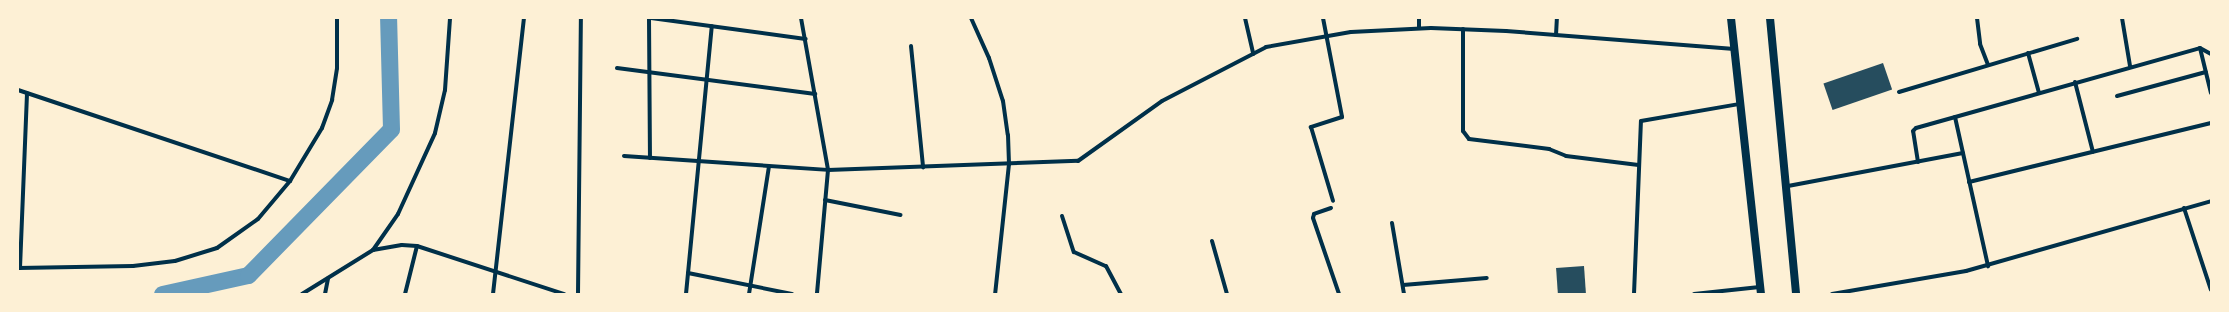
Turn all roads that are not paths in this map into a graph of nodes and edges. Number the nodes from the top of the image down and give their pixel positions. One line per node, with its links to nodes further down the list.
1 (337, 18): 57 (street)
2 (450, 18): 70 (street)
3 (524, 18): 73 (street)
4 (581, 18): 87 (street)
5 (650, 18): 16 (street); 32 (street)
6 (802, 18): 21 (street)
7 (971, 18): 52 (street)
8 (1245, 18): 27 (street)
9 (1323, 18): 20 (street)
10 (1419, 18): 17 (street)
11 (1557, 18): 19 (street)
12 (1731, 18): 25 (main road)
13 (1770, 18): 59 (main road)
14 (1977, 18): 29 (street)
15 (2122, 18): 30 (street)
16 (712, 26): 21 (street); 34 (street)
17 (1419, 28): 18 (street); 20 (street)
18 (1463, 29): 19 (street); 53 (street)
19 (1556, 35): 25 (street)
20 (1326, 36): 27 (street); 61 (street)
21 (806, 39): 41 (street)
22 (2077, 39): 26 (street)
23 (911, 46): 55 (street)
24 (2200, 48): 28 (street); 30 (street); 33 (street)
25 (1734, 49): 43 (main road)
26 (2028, 53): 29 (street); 39 (street)
27 (1253, 54): 52 (street)
28 (2211, 54)
29 (1988, 65): 37 (street)
30 (2130, 66): 35 (street)
31 (617, 68): 32 (street)
32 (650, 72): 34 (street); 49 (street)
33 (2206, 72): 40 (street); 42 (street)
34 (707, 80): 41 (street); 51 (street)
35 (2075, 82): 39 (street); 46 (street)
36 (18, 90): 38 (street)
37 (1899, 92)
38 (27, 93): 57 (street); 72 (street)
39 (2039, 93): 44 (street)
40 (2211, 93)
41 (815, 94): 56 (street)
42 (2117, 96)
43 (1739, 104): 53 (street); 79 (main road)
44 (1955, 117): 47 (street); 50 (street)
45 (2211, 123): 46 (street)
46 (2093, 152): 58 (street)
47 (1963, 154): 50 (street); 58 (street)
48 (624, 156): 49 (street)
49 (650, 158): 51 (street)
50 (1918, 162): 59 (street)
51 (699, 163): 54 (street); 74 (street)
52 (1009, 164): 55 (street); 92 (street)
53 (1638, 166): 97 (street)
54 (769, 167): 56 (street); 78 (street)
55 (923, 167): 56 (street)
56 (828, 170): 60 (street)
57 (290, 181): 72 (street)
58 (1969, 182): 71 (street)
59 (1788, 186): 99 (main road)
60 (825, 200): 65 (street); 91 (street)
61 (1333, 200)
62 (2211, 201): 64 (street)
63 (1331, 208): 95 (street)
64 (2184, 208): 71 (street); 80 (street)
65 (901, 215)
66 (1062, 216): 93 (street)
67 (1392, 223): 77 (street)
68 (1212, 241): 94 (street)
69 (417, 246): 70 (street); 73 (street); 84 (street)
70 (373, 250): 75 (street)
71 (1988, 266): 100 (street)
72 (19, 268)
73 (498, 272): 81 (street); 85 (street)
74 (688, 273): 78 (street); 88 (street)
75 (328, 278): 82 (street); 83 (street)
76 (1487, 278): 77 (street)
77 (1403, 285): 96 (street)
78 (751, 286): 89 (street); 90 (street)
79 (1760, 290): 98 (street)
80 (2211, 290)
81 (551, 292): 86 (street)
82 (302, 294)
83 (325, 294)
84 (405, 294)
85 (493, 294)
86 (564, 294)
87 (578, 294)
88 (686, 294)
89 (749, 294)
90 (792, 294)
91 (817, 294)
92 (995, 294)
93 (1121, 294)
94 (1227, 294)
95 (1339, 294)
96 (1404, 294)
97 (1634, 294)
98 (1694, 294)
99 (1796, 294)
100 (1832, 294)

